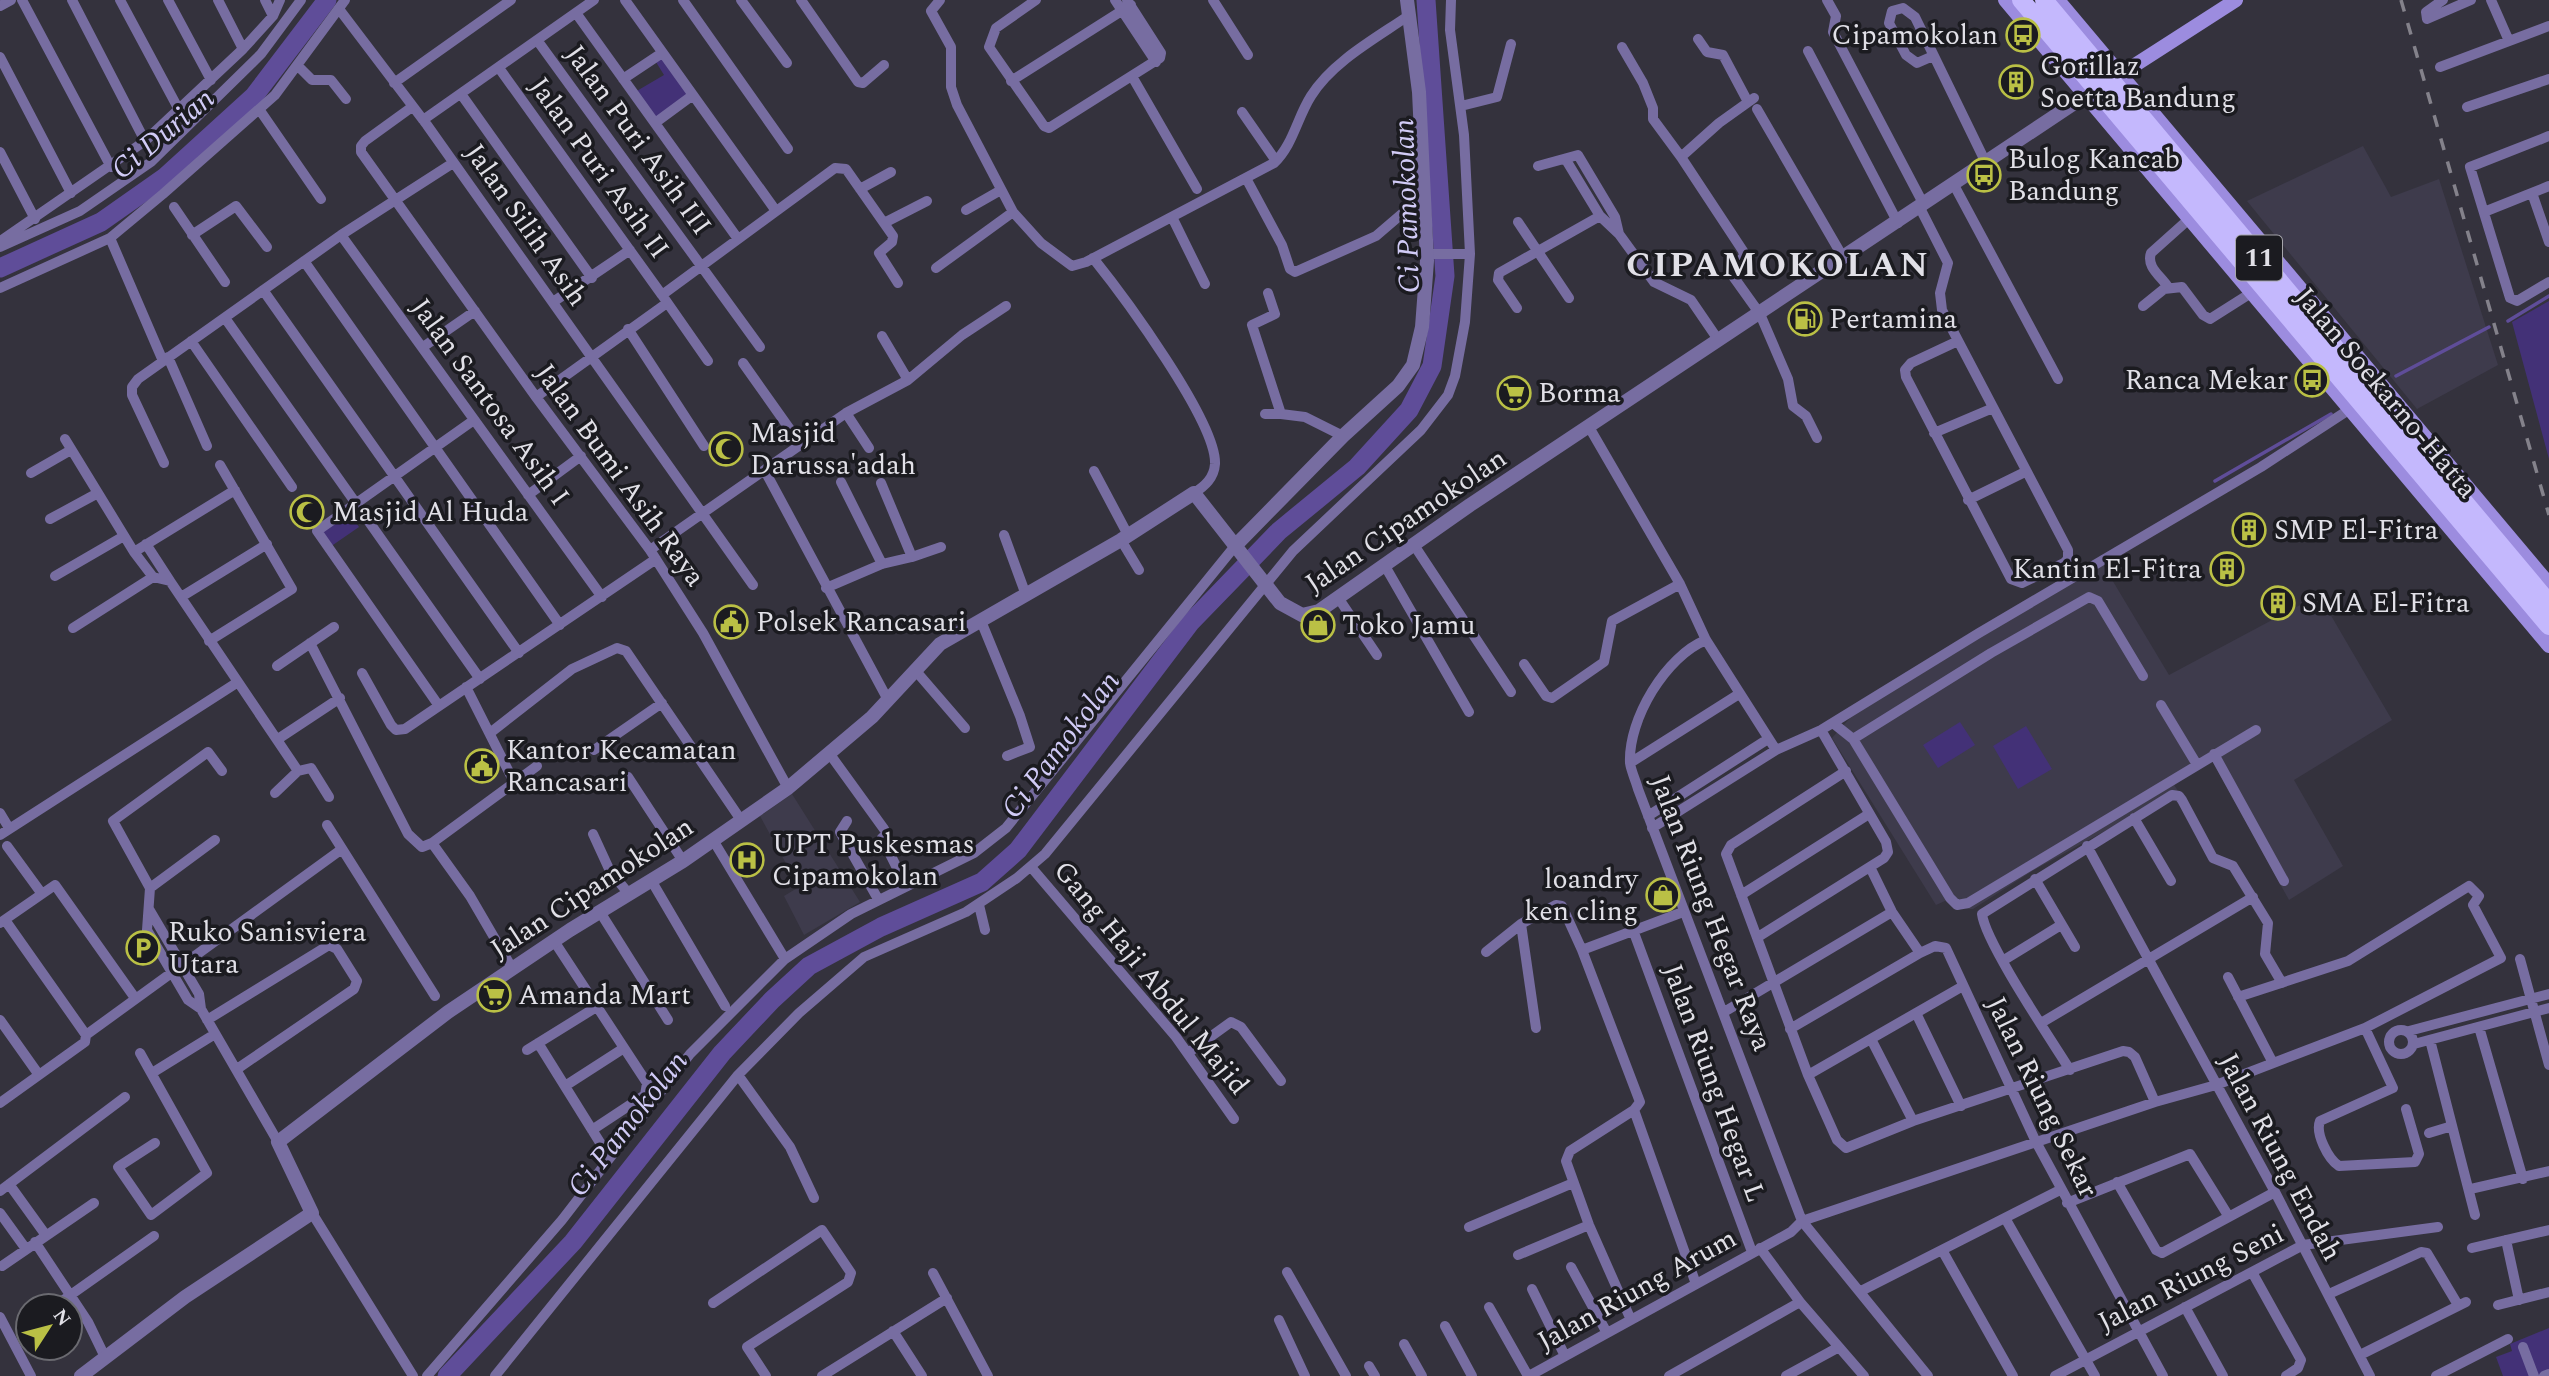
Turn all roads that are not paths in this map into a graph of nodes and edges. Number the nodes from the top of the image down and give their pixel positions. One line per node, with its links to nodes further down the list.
1 (11, 0): 33 (street)
2 (22, 0): 84 (street)
3 (72, 0): 75 (street)
4 (120, 0): 69 (street)
5 (168, 0): 58 (street)
6 (218, 0): 43 (street)
7 (265, 0): 35 (street)
8 (280, 0): 35 (street)
9 (301, 0): 118 (street)
10 (511, 0): 60 (street)
11 (594, 0): 34 (street)
12 (625, 0): 45 (street)
13 (683, 0): 76 (street)
14 (741, 0): 49 (street)
15 (940, 0): 91 (street)
16 (1036, 0): 59 (street)
17 (1115, 0): 32 (street)
18 (1213, 0): 46 (street)
19 (1407, 0): 36 (street)
20 (1451, 0): 66 (street)
21 (1827, 0): 100 (street)
22 (2005, 0): 63 (main road)
23 (2021, 0): 107 (highway, Jalan Soekarno-Hatta / 11)
24 (2044, 0): 198 (highway, Jalan Soekarno-Hatta / 11)
25 (2058, 0): 54 (main road)
26 (2236, 0): 54 (main road)
27 (2443, 0): 28 (street)
28 (2471, 0)
29 (2491, 0): 40 (street)
30 (805, 1): 51 (street)
31 (342, 4): 50 (street); 60 (street, Jalan Silih Asih)
32 (1127, 5): 55 (street); 59 (street)
33 (0, 6)
34 (576, 13): 39 (street); 56 (street)
35 (273, 16): 43 (street)
36 (1408, 16): 80 (street); 95 (street)
37 (2549, 26): 40 (street)
38 (1698, 39): 65 (street)
39 (537, 40): 53 (street); 127 (street, Jalan Puri Asih III)
40 (2509, 41): 52 (street)
41 (1511, 44): 66 (street)
42 (1622, 47): 78 (street)
43 (243, 49): 58 (street)
44 (1808, 51): 111 (street)
45 (662, 52): 56 (street); 62 (street)
46 (1248, 55)
47 (1933, 56): 47 (street); 82 (street)
48 (0, 57): 93 (street)
49 (787, 63)
50 (297, 65): 64 (street); 70 (street)
51 (884, 65)
52 (2440, 67)
53 (499, 68): 61 (street); 120 (street, Jalan Puri Asih II)
54 (2121, 74): 189 (main road)
55 (1133, 78): 59 (street); 90 (street)
56 (623, 79): 73 (street)
57 (2549, 79): 68 (street)
58 (211, 80): 69 (street)
59 (1011, 81)
60 (394, 83): 67 (street, Jalan Silih Asih)
61 (461, 94): 72 (street); 129 (street)
62 (692, 95): 73 (street); 102 (street)
63 (2085, 96): 82 (street, Jalan Cipamokolan); 92 (main road)
64 (346, 99)
65 (1753, 103): 78 (street); 125 (street)
66 (1461, 106): 123 (street)
67 (412, 107): 72 (street, Jalan Silih Asih); 97 (street, Jalan Bumi Asih Raya)
68 (2467, 107)
69 (178, 108): 75 (street)
70 (259, 109): 96 (street); 115 (street)
71 (1242, 112): 80 (street)
72 (423, 120): 81 (street, Jalan Silih Asih)
73 (654, 123): 116 (street)
74 (2549, 136): 104 (street)
75 (145, 141): 84 (street)
76 (788, 149)
77 (0, 152): 108 (street)
78 (1681, 157): 146 (street)
79 (1566, 160): 83 (street); 105 (street); 112 (street)
80 (1276, 162): 86 (street)
81 (453, 163): 97 (street); 141 (street, Jalan Silih Asih)
82 (1986, 163): 87 (street, Jalan Cipamokolan)
83 (1538, 166)
84 (111, 167): 93 (street)
85 (891, 172): 89 (street)
86 (1247, 180): 95 (street); 106 (street)
87 (1954, 185): 100 (street, Jalan Cipamokolan); 159 (street)
88 (2549, 186): 94 (street)
89 (860, 189): 102 (street); 110 (street)
90 (1197, 189)
91 (1001, 190): 101 (street); 103 (street)
92 (2167, 192): 107 (highway)
93 (71, 193): 108 (street)
94 (2532, 193): 104 (street); 117 (street)
95 (1425, 194): 122 (street)
96 (321, 199)
97 (396, 200): 114 (street); 145 (street, Jalan Bumi Asih Raya)
98 (927, 201): 110 (street)
99 (174, 207): 113 (street)
100 (1922, 207): 111 (street, Jalan Cipamokolan); 152 (street)
101 (966, 210)
102 (776, 211): 116 (street)
103 (1013, 212): 124 (street); 128 (street)
104 (2484, 212): 131 (street)
105 (1600, 216): 112 (street); 121 (street)
106 (1172, 218): 124 (street); 133 (street)
107 (2196, 218): 135 (street); 138 (main road, Jalan Soekarno-Hatta); 228 (highway, Jalan Soekarno-Hatta / 11)
108 (35, 219): 118 (street)
109 (1518, 222): 121 (street)
110 (884, 223): 132 (street)
111 (1898, 223): 125 (street, Jalan Cipamokolan)
112 (1619, 234): 151 (street)
113 (192, 235): 119 (street); 130 (street)
114 (341, 235): 126 (street); 153 (street, Jalan Santosa Asih I)
115 (110, 238): 134 (street); 156 (street)
116 (737, 239): 127 (street)
117 (2549, 242)
118 (0, 245)
119 (268, 247)
120 (630, 250): 129 (street); 140 (street, Jalan Puri Asih II)
121 (1535, 251): 139 (street); 144 (street)
122 (1431, 254): 123 (street); 170 (street)
123 (1465, 254): 217 (street)
124 (1093, 258): 193 (street)
125 (1844, 259): 146 (street, Jalan Cipamokolan)
126 (304, 261): 136 (street); 177 (street)
127 (702, 266): 140 (street); 154 (street, Jalan Puri Asih III)
128 (936, 268)
129 (592, 278): 141 (street)
130 (225, 282)
131 (2549, 282)
132 (898, 283)
133 (1205, 284)
134 (0, 288)
135 (2168, 288): 138 (street); 143 (street)
136 (263, 290): 147 (street); 186 (street)
137 (1268, 293): 166 (street)
138 (2251, 293): 163 (main road, Jalan Soekarno-Hatta)
139 (1569, 298)
140 (665, 299): 148 (street); 157 (street, Jalan Puri Asih II)
141 (553, 303): 155 (street, Jalan Silih Asih)
142 (1006, 306): 160 (street)
143 (2143, 306)
144 (1517, 308)
145 (475, 311): 153 (street); 161 (street, Jalan Bumi Asih Raya)
146 (1760, 314): 151 (street, Jalan Cipamokolan); 171 (street)
147 (225, 318): 150 (street); 196 (street)
148 (628, 329): 155 (street); 175 (street)
149 (882, 336): 160 (street)
150 (191, 341): 156 (street); 190 (street)
151 (1719, 341): 168 (street, Jalan Cipamokolan)
152 (1958, 341): 162 (street); 169 (street)
153 (423, 347): 167 (street, Jalan Santosa Asih I)
154 (760, 347)
155 (591, 357): 161 (street); 197 (street, Jalan Silih Asih)
156 (165, 359): 174 (street); 180 (street)
157 (708, 361)
158 (743, 363): 173 (street)
159 (2058, 379)
160 (908, 380): 164 (street)
161 (536, 397): 179 (street, Jalan Bumi Asih Raya)
162 (1993, 408): 169 (street); 185 (street)
163 (2350, 409): 235 (main road, Jalan Soekarno-Hatta); 254 (street)
164 (846, 413): 173 (street); 176 (street)
165 (1265, 414): 166 (street)
166 (1281, 414): 170 (street)
167 (474, 420): 177 (street); 194 (street, Jalan Santosa Asih I)
168 (1589, 427): 205 (street, Jalan Cipamokolan); 218 (street)
169 (1934, 433): 195 (street)
170 (1343, 436): 207 (street)
171 (1817, 438)
172 (65, 439): 178 (street)
173 (801, 445): 182 (street)
174 (207, 446)
175 (704, 446)
176 (869, 447)
177 (436, 448): 186 (street); 229 (street)
178 (71, 450): 184 (street); 192 (street)
179 (581, 456): 194 (street); 209 (street, Jalan Bumi Asih Raya)
180 (164, 463)
181 (220, 465): 191 (street)
182 (765, 471): 197 (street); 221 (street)
183 (1094, 471): 202 (street)
184 (31, 472)
185 (2025, 472): 195 (street); 195 (street)
186 (394, 477): 196 (street); 236 (street)
187 (841, 482): 211 (street)
188 (881, 483): 210 (street)
189 (2463, 483): 198 (highway); 219 (main road)
190 (292, 487)
191 (235, 490): 203 (street); 204 (street)
192 (98, 493): 199 (street); 201 (street)
193 (1194, 494): 202 (street, Jalan Cipamokolan); 207 (street, Jalan Cipamokolan)
194 (528, 495): 224 (street, Jalan Santosa Asih I)
195 (1968, 500)
196 (355, 504): 243 (street); 252 (street)
197 (704, 515): 209 (street); 220 (street, Jalan Silih Asih)
198 (2475, 515): 226 (highway, Jalan Soekarno-Hatta / 11)
199 (50, 519)
200 (1004, 535): 222 (street)
201 (124, 536): 208 (street); 214 (street)
202 (1124, 538): 213 (street); 222 (street, Jalan Cipamokolan)
203 (146, 544): 208 (street); 216 (street)
204 (267, 544): 223 (street); 233 (street)
205 (1414, 545): 212 (street, Jalan Cipamokolan); 246 (street)
206 (941, 547): 210 (street)
207 (1238, 551): 217 (street, Jalan Cipamokolan); 301 (street)
208 (134, 552): 215 (street)
209 (653, 554): 224 (street); 275 (street, Jalan Bumi Asih Raya)
210 (912, 557): 211 (street)
211 (882, 564): 221 (street)
212 (1385, 566): 225 (street, Jalan Cipamokolan); 253 (street)
213 (1139, 570)
214 (55, 576)
215 (153, 577): 216 (street); 231 (street)
216 (170, 580): 223 (street)
217 (1262, 581): 225 (street, Jalan Cipamokolan); 295 (street)
218 (1680, 584): 232 (street); 238 (street)
219 (2549, 584)
220 (753, 585)
221 (826, 588): 249 (street)
222 (1026, 595): 227 (street, Jalan Cipamokolan)
223 (181, 597): 233 (street)
224 (601, 597): 229 (street)
225 (1339, 599): 237 (street)
226 (2549, 603)
227 (981, 621): 240 (street, Jalan Cipamokolan); 266 (street)
228 (2548, 624)
229 (560, 625): 236 (street)
230 (334, 627): 234 (street)
231 (73, 628)
232 (1706, 640): 247 (street); 267 (street, Jalan Riung Hegar Raya)
233 (209, 641): 244 (street)
234 (310, 643): 239 (street); 248 (street)
235 (2549, 646)
236 (519, 653): 243 (street)
237 (1377, 655)
238 (1524, 664)
239 (277, 666)
240 (915, 670): 249 (street, Jalan Cipamokolan); 255 (street)
241 (362, 673): 252 (street)
242 (2143, 676): 261 (street)
243 (480, 679): 245 (street)
244 (238, 682): 259 (street); 286 (street)
245 (466, 687): 252 (street); 258 (street)
246 (1511, 692)
247 (1739, 694): 260 (street); 267 (street)
248 (340, 698): 259 (street); 290 (street)
249 (888, 700): 264 (street, Jalan Cipamokolan)
250 (662, 703): 258 (street); 262 (street); 282 (street)
251 (2161, 705): 268 (street)
252 (439, 706)
253 (1469, 712)
254 (1833, 723): 256 (street); 261 (street)
255 (965, 728)
256 (1821, 730): 263 (street); 272 (street)
257 (2256, 730): 265 (street)
258 (490, 733): 274 (street)
259 (278, 739): 271 (street)
260 (1768, 739): 263 (street); 280 (street)
261 (1853, 739): 268 (street)
262 (594, 750)
263 (1776, 750): 285 (street)
264 (829, 754): 275 (street, Jalan Cipamokolan); 301 (street)
265 (2214, 754): 268 (street); 300 (street)
266 (1007, 756)
267 (1630, 762): 280 (street, Jalan Riung Hegar Raya)
268 (2196, 763)
269 (537, 766): 274 (street)
270 (222, 771): 302 (street)
271 (298, 771): 276 (street); 277 (street)
272 (1846, 771): 279 (street); 305 (street)
273 (628, 777): 294 (street)
274 (514, 782): 290 (street)
275 (788, 788): 282 (street, Jalan Cipamokolan)
276 (275, 793)
277 (329, 797)
278 (0, 813): 286 (street)
279 (1869, 814): 296 (street); 305 (street)
280 (1648, 816): 285 (street, Jalan Riung Hegar Raya)
281 (2134, 818): 292 (street); 299 (street); 306 (street)
282 (741, 820): 289 (street, Jalan Cipamokolan)
283 (847, 821): 307 (street)
284 (327, 825): 293 (street)
285 (1652, 828): 310 (street, Jalan Riung Hegar Raya)
286 (4, 831)
287 (593, 834): 304 (street)
288 (215, 840): 302 (street)
289 (713, 840): 294 (street, Jalan Cipamokolan); 323 (street)
290 (432, 843): 328 (street)
291 (8, 846): 303 (street)
292 (2087, 846): 297 (street); 326 (street, Jalan Riung Endah)
293 (342, 849): 327 (street); 334 (street)
294 (683, 861): 298 (street, Jalan Cipamokolan)
295 (1031, 867): 308 (street); 364 (street, Gang Haji Abdul Majid)
296 (1870, 867): 311 (street); 317 (street)
297 (2035, 879): 314 (street); 325 (street)
298 (652, 880): 304 (street, Jalan Cipamokolan); 339 (street)
299 (2171, 881)
300 (2284, 881)
301 (906, 887): 307 (street)
302 (150, 888): 327 (street)
303 (42, 894): 312 (street); 336 (street)
304 (629, 894): 309 (street, Jalan Cipamokolan)
305 (1741, 895): 317 (street)
306 (2253, 897): 326 (street); 330 (street)
307 (878, 899): 323 (street)
308 (979, 905): 315 (street); 372 (street)
309 (600, 912): 318 (street, Jalan Cipamokolan); 346 (street)
310 (1683, 912): 316 (street); 341 (street, Jalan Riung Hegar Raya)
311 (1892, 912): 322 (street); 331 (street)
312 (2, 922): 355 (street)
313 (1521, 924): 320 (street); 321 (street); 350 (street)
314 (2061, 925): 319 (street); 325 (street)
315 (985, 930)
316 (1633, 930): 320 (street); 420 (street, Jalan Riung Hegar L)
317 (1758, 937): 331 (street)
318 (554, 941): 328 (street, Jalan Cipamokolan); 338 (street)
319 (2075, 947)
320 (1582, 950): 383 (street)
321 (1486, 952)
322 (1920, 953): 332 (street, Jalan Riung Sekar); 351 (street)
323 (785, 959): 462 (street)
324 (2520, 959): 337 (street)
325 (2004, 960): 347 (street)
326 (2148, 960): 347 (street); 375 (street, Jalan Riung Endah)
327 (176, 968): 336 (street); 345 (street)
328 (512, 968): 389 (street, Jalan Cipamokolan)
329 (2228, 977): 335 (street)
330 (2282, 983): 335 (street); 348 (street, Jalan Riung Arum)
331 (1773, 984): 341 (street); 351 (street)
332 (1963, 986): 343 (street); 377 (street, Jalan Riung Sekar)
333 (2549, 994): 337 (street)
334 (435, 996)
335 (2238, 998): 366 (street)
336 (135, 999): 355 (street)
337 (2531, 999): 342 (street); 353 (street)
338 (598, 1006): 358 (street); 360 (street)
339 (725, 1006)
340 (2549, 1008): 342 (street)
341 (1724, 1012): 409 (street, Jalan Riung Hegar Raya)
342 (2535, 1012): 349 (street); 367 (street)
343 (1916, 1013): 356 (street); 381 (street)
344 (0, 1020): 371 (street)
345 (207, 1020): 354 (street); 368 (street)
346 (668, 1020)
347 (2041, 1023): 369 (street)
348 (2369, 1027): 352 (street); 365 (street); 366 (street, Jalan Riung Arum)
349 (2479, 1027): 357 (street); 394 (street)
350 (1536, 1028)
351 (1790, 1029): 373 (street)
352 (2395, 1031): 353 (street); 362 (street)
353 (2409, 1031): 359 (street)
354 (215, 1034): 368 (street); 370 (street)
355 (86, 1035): 371 (street)
356 (1871, 1039): 373 (street); 385 (street)
357 (2430, 1040): 359 (street); 386 (street)
358 (538, 1042): 361 (street); 376 (street)
359 (2414, 1044): 362 (street)
360 (624, 1048): 376 (street); 387 (street)
361 (527, 1050)
362 (2391, 1050): 365 (street)
363 (140, 1053): 370 (street)
364 (1188, 1053): 374 (street); 384 (street, Gang Haji Abdul Majid)
365 (2381, 1059): 382 (street)
366 (2273, 1063): 375 (street, Jalan Riung Arum)
367 (2549, 1065)
368 (237, 1069): 389 (street)
369 (2070, 1070): 377 (street); 379 (street)
370 (152, 1073): 391 (street)
371 (39, 1075): 380 (street)
372 (738, 1075): 401 (street); 463 (street)
373 (1808, 1075): 385 (street)
374 (1281, 1081)
375 (2216, 1085): 379 (street, Jalan Riung Arum); 400 (street, Jalan Riung Endah)
376 (565, 1086): 387 (street)
377 (2012, 1089): 381 (street); 390 (street, Jalan Riung Sekar)
378 (125, 1097): 397 (street)
379 (2155, 1102): 390 (street, Jalan Riung Arum)
380 (0, 1103)
381 (1961, 1106): 385 (street)
382 (2406, 1108)
383 (1634, 1110): 396 (street); 428 (street)
384 (1234, 1119)
385 (1913, 1121)
386 (2452, 1126): 388 (street); 398 (street)
387 (592, 1130): 392 (street)
388 (2429, 1133)
389 (278, 1142): 405 (street)
390 (2036, 1142): 399 (street, Jalan Riung Sekar); 409 (street, Jalan Riung Arum)
391 (155, 1143)
392 (604, 1149)
393 (2549, 1171): 394 (street)
394 (2523, 1179): 398 (street)
395 (2117, 1182): 403 (street); 407 (street); 407 (street)
396 (1573, 1183): 410 (street); 411 (street)
397 (5, 1187): 414 (street)
398 (2470, 1189): 406 (street)
399 (2060, 1190): 403 (street, Jalan Riung Sekar); 408 (street)
400 (2275, 1192): 407 (street); 418 (street, Jalan Riung Endah)
401 (814, 1198)
402 (94, 1203): 414 (street)
403 (2067, 1203): 448 (street, Jalan Riung Sekar)
404 (0, 1213): 417 (street)
405 (312, 1213): 456 (street); 461 (street)
406 (2475, 1215)
407 (2229, 1217)
408 (2005, 1218): 421 (street); 457 (street)
409 (1802, 1221): 420 (street, Jalan Riung Arum); 430 (street, Jalan Riung Hegar Raya)
410 (1589, 1225): 422 (street); 445 (street)
411 (1469, 1227)
412 (2438, 1227): 418 (street, Jalan Riung Seni)
413 (2549, 1230): 416 (street)
414 (45, 1234): 417 (street)
415 (154, 1236): 432 (street)
416 (2506, 1240): 419 (street); 436 (street)
417 (30, 1245): 423 (street); 431 (street)
418 (2303, 1245): 426 (street, Jalan Riung Seni); 434 (street, Jalan Riung Endah)
419 (2472, 1248)
420 (1756, 1250): 428 (street, Jalan Riung Arum); 437 (street, Jalan Riung Hegar L)
421 (1942, 1250): 430 (street); 478 (street)
422 (1518, 1255)
423 (2, 1266)
424 (1571, 1267): 449 (street)
425 (1287, 1272): 469 (street)
426 (2252, 1272): 441 (street, Jalan Riung Seni); 483 (street)
427 (933, 1273): 435 (street)
428 (1696, 1284): 445 (street, Jalan Riung Arum)
429 (1532, 1289): 454 (street)
430 (1861, 1291): 477 (street, Jalan Riung Hegar Raya)
431 (68, 1292)
432 (77, 1292)
433 (2549, 1292): 436 (street)
434 (2329, 1294): 455 (street, Jalan Riung Endah); 455 (street)
435 (947, 1298): 447 (street); 467 (street)
436 (2519, 1300): 439 (street)
437 (1800, 1302): 453 (street, Jalan Riung Hegar L); 474 (street)
438 (713, 1303): 464 (street)
439 (2498, 1305)
440 (1489, 1307): 472 (street)
441 (2185, 1307): 448 (street, Jalan Riung Seni); 482 (street)
442 (0, 1317): 459 (street)
443 (84, 1319): 456 (street)
444 (1279, 1320): 468 (street)
445 (1631, 1320): 449 (street, Jalan Riung Arum)
446 (1445, 1326): 471 (street)
447 (893, 1331): 465 (street); 466 (street)
448 (2138, 1331): 457 (street, Jalan Riung Seni); 481 (street, Jalan Riung Sekar)
449 (1607, 1333): 454 (street, Jalan Riung Arum)
450 (2508, 1339): 485 (street)
451 (1404, 1344): 470 (street)
452 (2523, 1347): 486 (street)
453 (1836, 1348): 475 (street); 476 (street, Jalan Riung Hegar L)
454 (1564, 1356): 458 (street, Jalan Riung Arum)
455 (2360, 1356): 484 (street, Jalan Riung Endah)
456 (105, 1357): 460 (street)
457 (2085, 1359): 479 (street, Jalan Riung Seni); 480 (street)
458 (1551, 1364): 472 (street, Jalan Riung Arum); 473 (street)
459 (31, 1376)
460 (81, 1376)
461 (413, 1376)
462 (427, 1376)
463 (495, 1376)
464 (766, 1376)
465 (822, 1376)
466 (922, 1376)
467 (988, 1376)
468 (1305, 1376)
469 (1346, 1376)
470 (1422, 1376)
471 (1472, 1376)
472 (1528, 1376)
473 (1557, 1376)
474 (1669, 1376)
475 (1786, 1376)
476 (1864, 1376)
477 (1928, 1376)
478 (2013, 1376)
479 (2055, 1376)
480 (2095, 1376)
481 (2163, 1376)
482 (2223, 1376)
483 (2286, 1376)
484 (2370, 1376)
485 (2436, 1376)
486 (2534, 1376)

